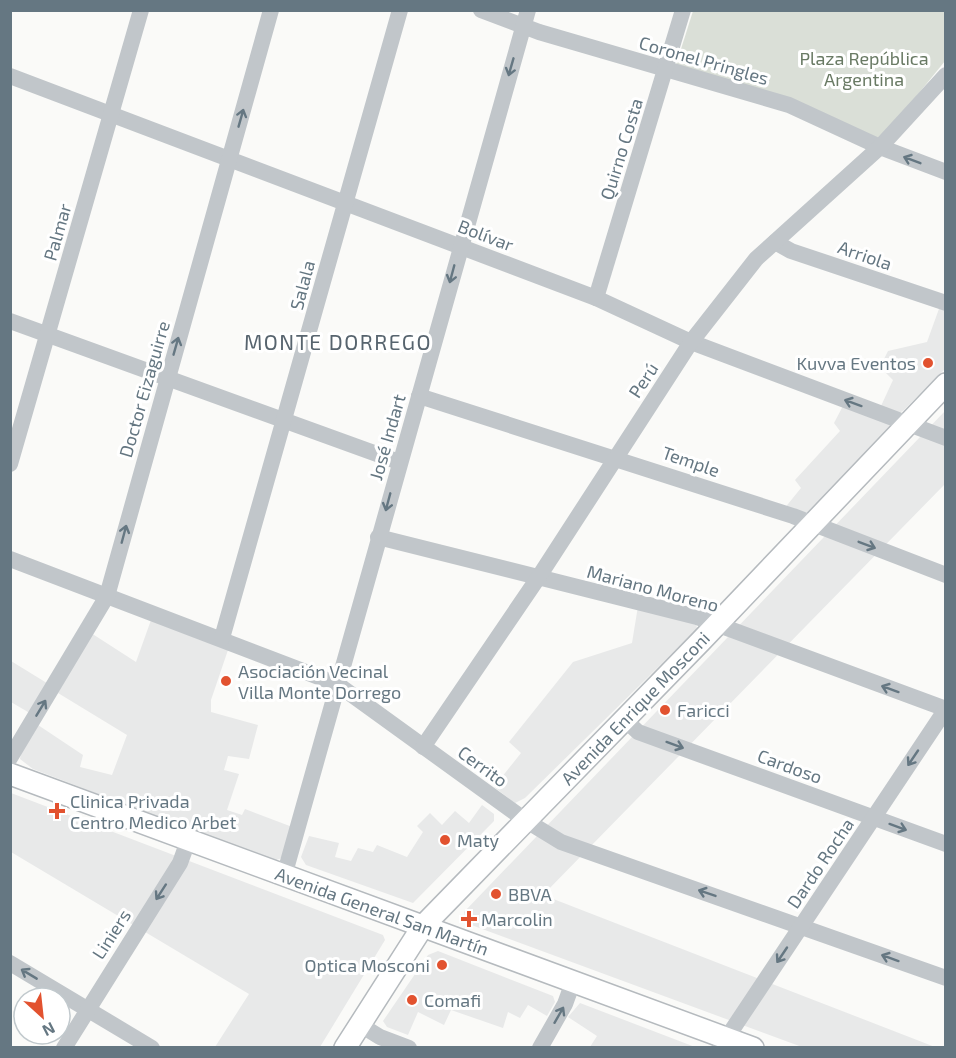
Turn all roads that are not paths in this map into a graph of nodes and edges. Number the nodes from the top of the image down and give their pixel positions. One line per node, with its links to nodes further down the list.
1 (141, 10): 10 (street, Palmar)
2 (272, 10): 12 (street, Doctor Eizaguirre, one-way to 2)
3 (400, 10): 14 (street, Salala)
4 (481, 10): 6 (street, Coronel Pringles)
5 (683, 10): 7 (street, Quirno Costa)
6 (526, 18): 7 (street, Coronel Pringles); 16 (street, José Indart, one-way to 16)
7 (666, 69): 11 (street, Coronel Pringles); 17 (street, Quirno Costa)
8 (945, 75): 11 (street, Perú)
9 (10, 76): 10 (street, Bolívar)
10 (111, 114): 12 (street, Bolívar); 20 (street, Palmar)
11 (880, 147): 13 (street, Coronel Pringles, one-way to 11); 15 (street, Perú)
12 (229, 159): 14 (street, Bolívar); 22 (street, Doctor Eizaguirre, one-way to 12)
13 (945, 172)
14 (345, 203): 16 (street, Bolívar); 25 (street, Salala)
15 (775, 242): 18 (street, Arriola); 21 (street, Perú)
16 (459, 246): 17 (street, Bolívar); 24 (street, José Indart, one-way to 24)
17 (596, 298): 21 (street, Bolívar)
18 (945, 303)
19 (10, 321): 20 (street)
20 (48, 334): 22 (street); 30 (street, Palmar)
21 (691, 342): 26 (street, Bolívar, one-way to 21); 28 (street, Perú)
22 (167, 377): 25 (street); 36 (street, Doctor Eizaguirre, one-way to 22)
23 (945, 384): 26 (main road, Avenida Enrique Mosconi)
24 (419, 396): 28 (street, Temple); 29 (street, José Indart)
25 (285, 420): 29 (street); 38 (street, Salala)
26 (908, 424): 27 (street, Bolívar); 31 (main road, Avenida Enrique Mosconi)
27 (945, 438)
28 (615, 457): 31 (street, Temple); 35 (street, Perú)
29 (399, 462): 32 (street, José Indart, one-way to 32)
30 (10, 464)
31 (812, 524): 34 (street, Temple, one-way to 34); 37 (main road, Avenida Enrique Mosconi)
32 (378, 537): 35 (street, Mariano Moreno); 39 (street, José Indart)
33 (10, 559): 36 (street, Cerrito)
34 (945, 575)
35 (538, 578): 37 (street, Mariano Moreno); 42 (street, Perú)
36 (107, 596): 38 (street, Cerrito); 43 (street, Doctor Eizaguirre, one-way to 36)
37 (716, 624): 40 (street, Mariano Moreno, one-way to 37); 41 (main road, Avenida Enrique Mosconi)
38 (222, 638): 39 (street, Cerrito)
39 (337, 684): 42 (street, Cerrito); 49 (street, José Indart)
40 (945, 709): 45 (street, Dardo Rocha, one-way to 45)
41 (624, 719): 45 (street, Cardoso, one-way to 45); 46 (main road, Avenida Enrique Mosconi)
42 (423, 747): 46 (street, Cerrito)
43 (10, 758)
44 (10, 774): 47 (main road, Avenida General San Martín)
45 (873, 818): 48 (street, Cardoso, one-way to 48); 51 (street, Dardo Rocha)
46 (525, 820): 50 (main road, Avenida Enrique Mosconi); 51 (street, Cerrito, one-way to 46)
47 (188, 841): 49 (main road, Avenida General San Martín); 55 (street, Liniers, one-way to 55)
48 (945, 844)
49 (285, 876): 50 (main road, Avenida General San Martín)
50 (423, 926): 54 (main road, Avenida General San Martín); 56 (main road, Avenida Enrique Mosconi)
51 (801, 926): 53 (street, Cerrito, one-way to 51); 57 (street, Dardo Rocha, one-way to 57)
52 (10, 963): 55 (street, one-way to 52)
53 (945, 978)
54 (573, 982): 57 (main road, Avenida General San Martín); 62 (street, one-way to 54)
55 (87, 1008): 58 (street, Liniers); 59 (street)
56 (359, 1024): 60 (main road, Avenida Enrique Mosconi); 61 (street)
57 (723, 1043): 63 (main road, Avenida General San Martín)
58 (64, 1047)
59 (152, 1047)
60 (345, 1047)
61 (409, 1047)
62 (540, 1047)
63 (753, 1047)

